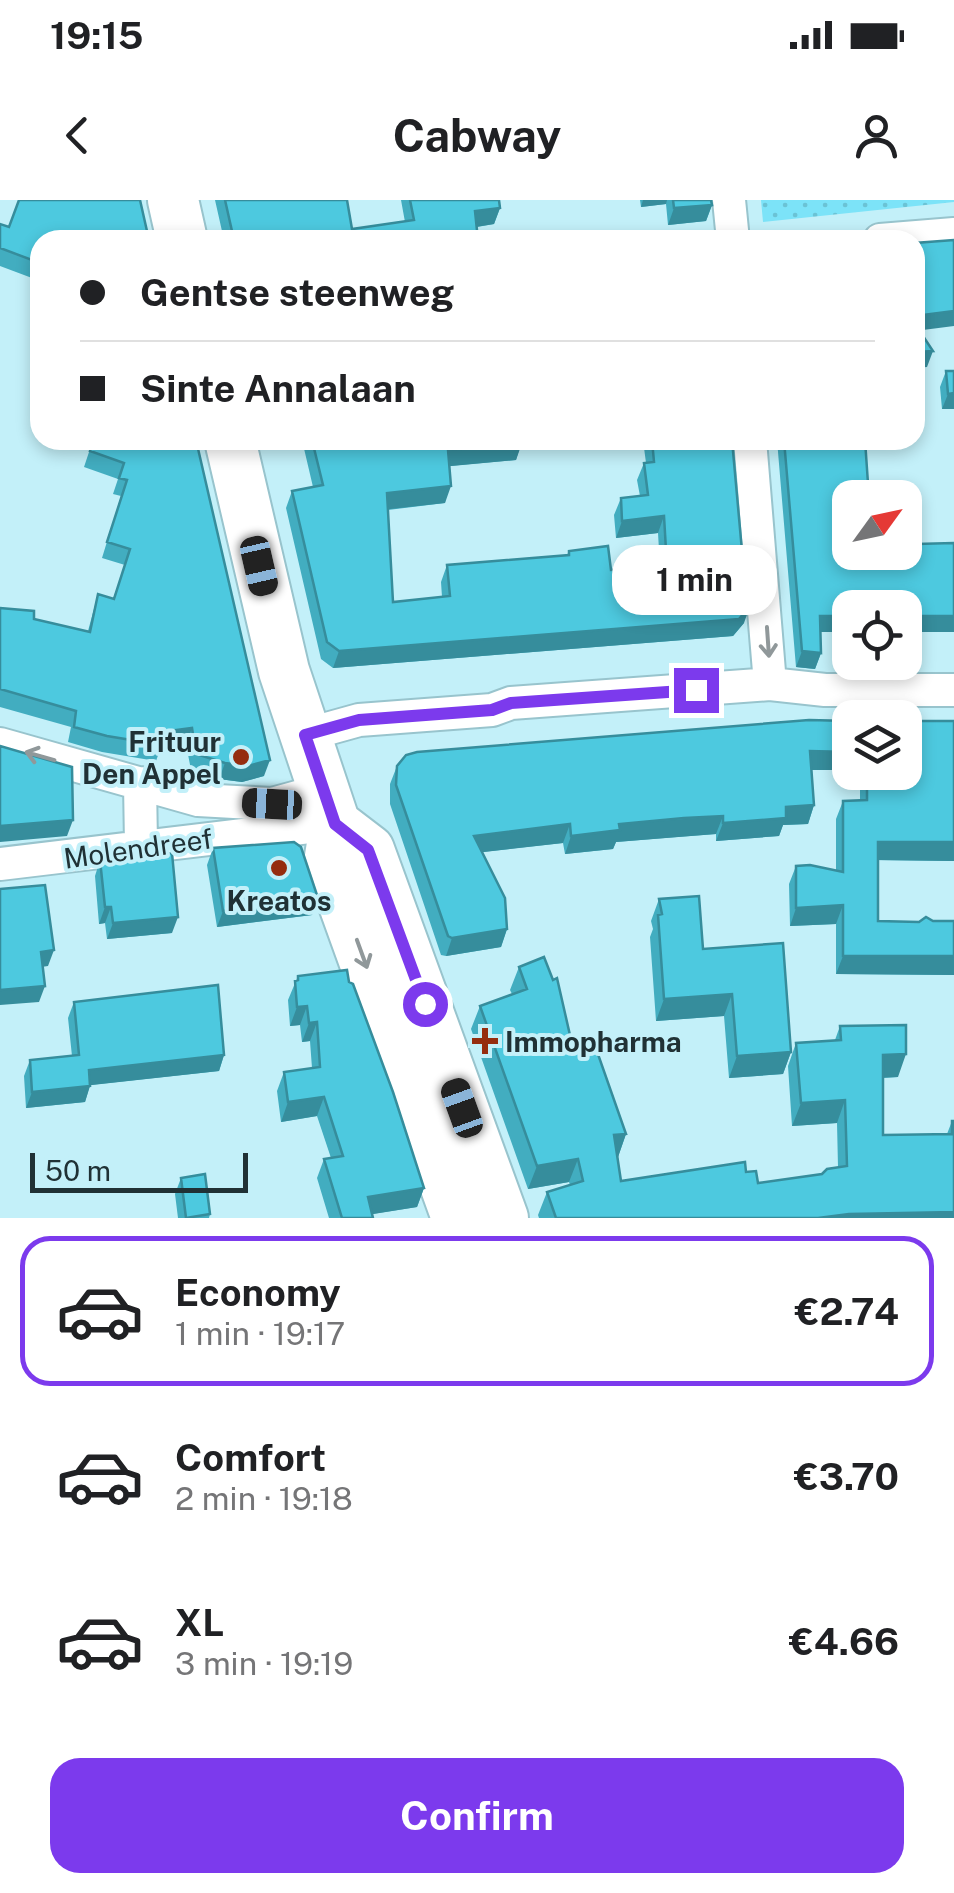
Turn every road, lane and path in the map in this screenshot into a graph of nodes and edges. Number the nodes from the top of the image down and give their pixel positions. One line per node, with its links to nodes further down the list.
1 (173, 200): 3 (main road)
2 (730, 200): 4 (street)
3 (180, 230)
4 (732, 230)
5 (954, 234): 6 (street)
6 (925, 236)
7 (232, 450): 11 (main road)
8 (751, 450): 9 (street, one-way to 9)
9 (770, 684): 10 (street); 11 (street)
10 (954, 690)
11 (305, 735): 14 (main road)
12 (0, 744): 13 (street, one-way to 12)
13 (140, 783): 14 (street); 15 (street)
14 (329, 807): 15 (street, Molendreef); 17 (main road, one-way to 17); 18 (main road)
15 (142, 845): 16 (street, Molendreef)
16 (0, 864)
17 (457, 1218)
18 (502, 1218)

